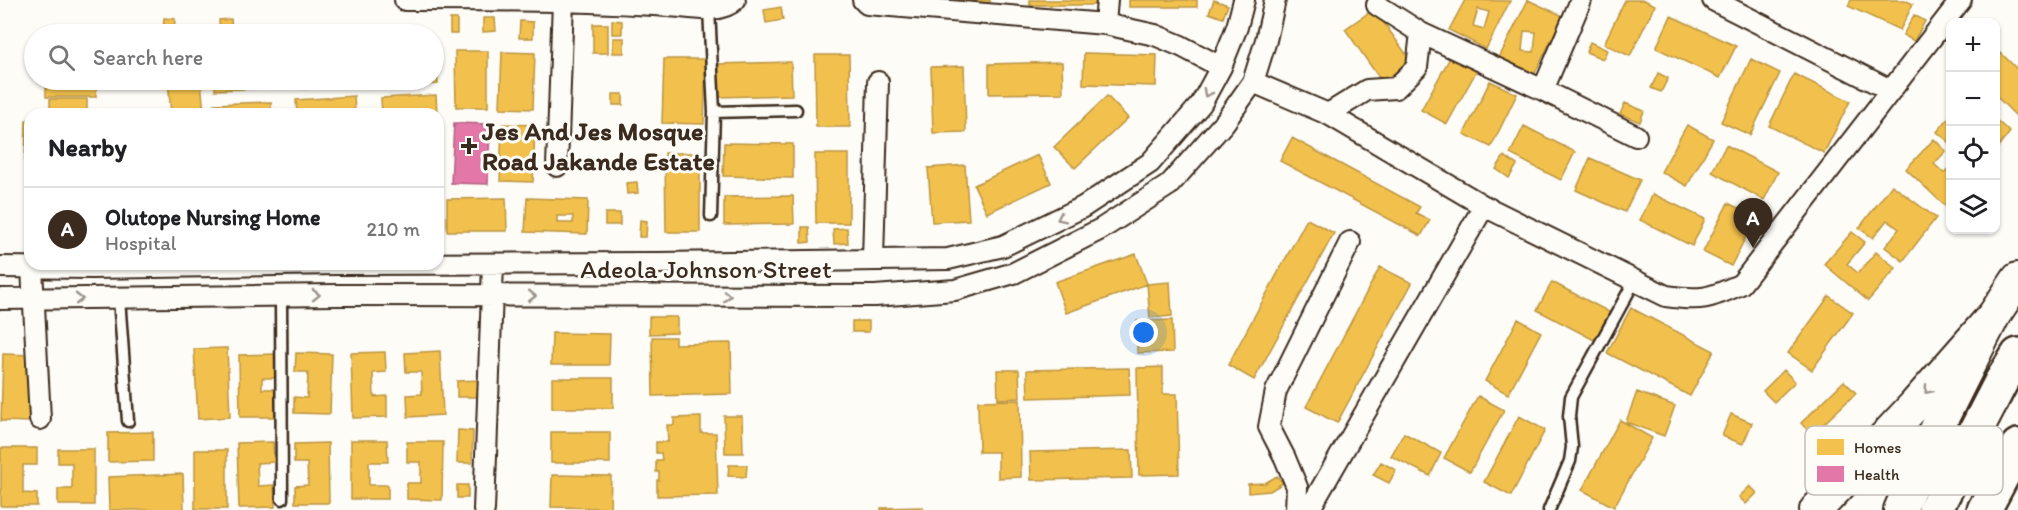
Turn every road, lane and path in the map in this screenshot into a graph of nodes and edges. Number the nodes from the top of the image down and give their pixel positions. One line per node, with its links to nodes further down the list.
1 (405, 0): 2 (street)
2 (466, 0): 10 (street)
3 (735, 0): 14 (street)
4 (863, 0): 12 (street)
5 (1107, 0): 15 (street)
6 (1244, 0): 17 (street, Adeola Johnson Street)
7 (1275, 0): 19 (street, Adeola Johnson Street)
8 (1581, 0): 20 (street)
9 (1961, 0): 21 (street)
10 (563, 1): 14 (street); 26 (street)
11 (1717, 1): 21 (street)
12 (919, 4): 15 (street)
13 (1377, 5): 16 (street)
14 (709, 9): 23 (lane)
15 (1105, 24): 17 (street)
16 (1422, 33): 20 (street); 24 (street)
17 (1221, 67): 30 (street, Adeola Johnson Street, one-way to 30)
18 (878, 82): 30 (street)
19 (1253, 82): 24 (street); 38 (street, Adeola Johnson Street, one-way to 19)
20 (1543, 90): 25 (street)
21 (1890, 90): 37 (street)
22 (796, 110): 23 (lane)
23 (714, 112): 28 (lane)
24 (1328, 114): 27 (street)
25 (1636, 136)
26 (557, 166)
27 (1484, 206): 37 (street); 59 (street)
28 (711, 216)
29 (1350, 242): 58 (street)
30 (873, 259): 32 (street, Adeola Johnson Street)
31 (444, 264): 32 (street, Adeola Johnson Street)
32 (493, 264): 38 (street)
33 (0, 267): 34 (street, Adeola Johnson Street)
34 (24, 268)
35 (32, 270): 42 (street)
36 (2018, 279): 43 (main road)
37 (1635, 280): 60 (lane)
38 (493, 295): 39 (street, Adeola Johnson Street, one-way to 38); 57 (street)
39 (281, 296): 40 (street, Adeola Johnson Street); 56 (lane)
40 (119, 298): 42 (street, Adeola Johnson Street, one-way to 40); 46 (lane)
41 (0, 300): 42 (street, Adeola Johnson Street)
42 (34, 300): 45 (street)
43 (1994, 315): 47 (main road, one-way to 47); 48 (main road)
44 (2018, 355): 49 (highway)
45 (40, 419)
46 (128, 421)
47 (1895, 426)
48 (1938, 426)
49 (1978, 426)
50 (2018, 446): 51 (highway)
51 (2003, 474)
52 (1830, 495): 61 (main road, one-way to 61)
53 (1906, 495): 62 (main road)
54 (1943, 495): 63 (highway)
55 (1992, 495): 64 (highway)
56 (282, 500)
57 (484, 510)
58 (1296, 510)
59 (1309, 510)
60 (1549, 510)
61 (1816, 510)
62 (1899, 510)
63 (1935, 510)
64 (1984, 510)

